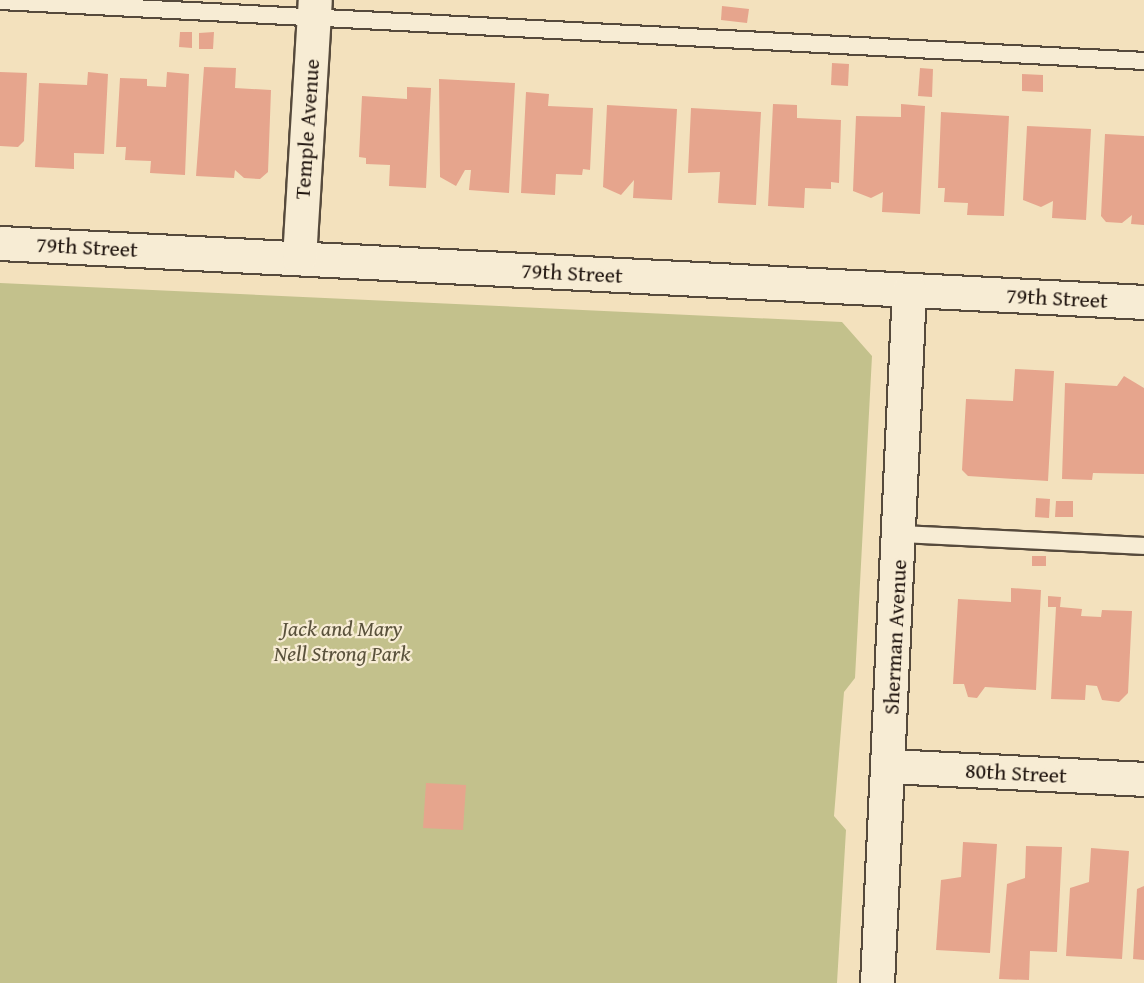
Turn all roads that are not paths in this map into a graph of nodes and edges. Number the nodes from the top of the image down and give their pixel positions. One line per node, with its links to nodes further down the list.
1 (0, 1): 2 (lane)
2 (315, 8): 3 (lane); 5 (street, Temple Avenue)
3 (1144, 61)
4 (0, 243): 5 (street, 79th Street)
5 (299, 258): 6 (street, 79th Street)
6 (909, 290): 7 (street, 79th Street); 8 (street, Sherman Avenue)
7 (1144, 302)
8 (899, 534): 9 (lane); 10 (street, Sherman Avenue)
9 (1144, 546)
10 (889, 766): 11 (street, 80th Street); 12 (street, Sherman Avenue)
11 (1144, 779)
12 (877, 983)

